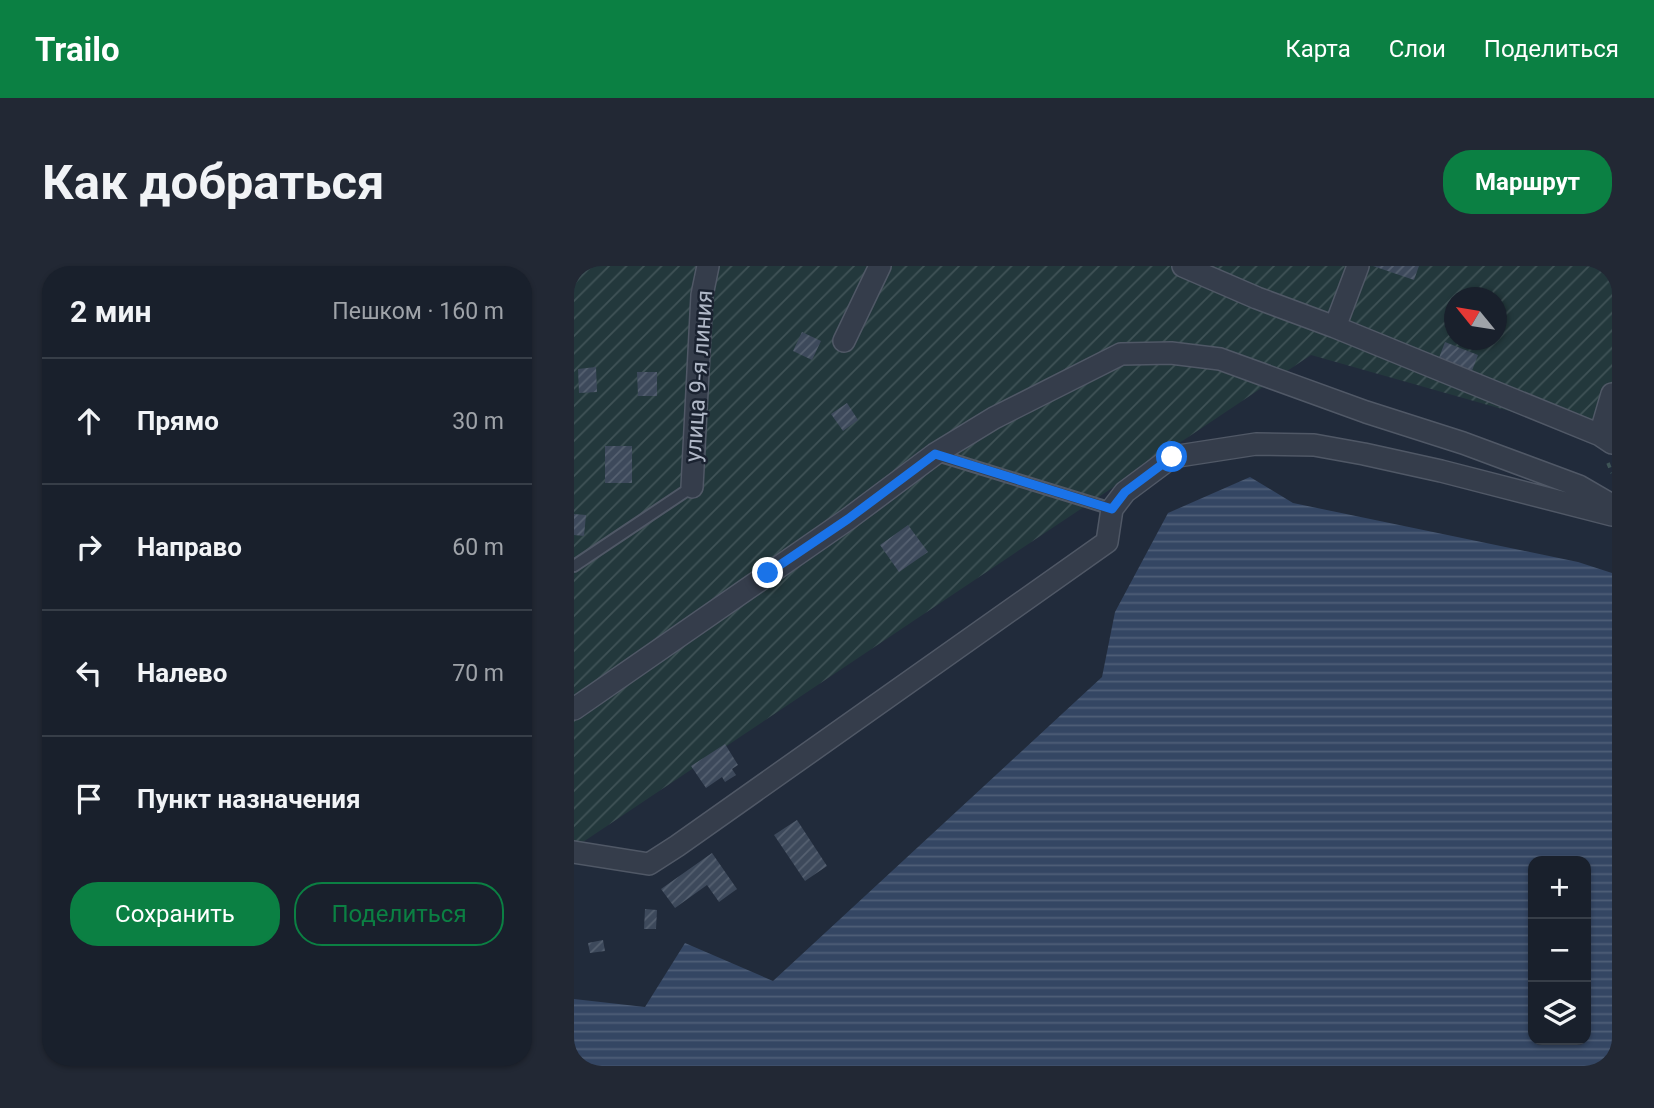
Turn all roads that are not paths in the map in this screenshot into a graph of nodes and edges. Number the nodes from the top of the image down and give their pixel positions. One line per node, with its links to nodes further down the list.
1 (708, 266): 10 (street, улица 9-я линия)
2 (880, 266): 6 (street)
3 (1183, 266): 5 (street)
4 (1358, 266): 5 (street)
5 (1335, 327): 8 (street)
6 (844, 341)
7 (1612, 394): 8 (street)
8 (1606, 439)
9 (935, 454): 11 (street); 12 (lane); 15 (street)
10 (692, 487): 14 (lane)
11 (1612, 505)
12 (1112, 509): 13 (street); 16 (street)
13 (1612, 514)
14 (574, 566)
15 (574, 709)
16 (574, 852)

